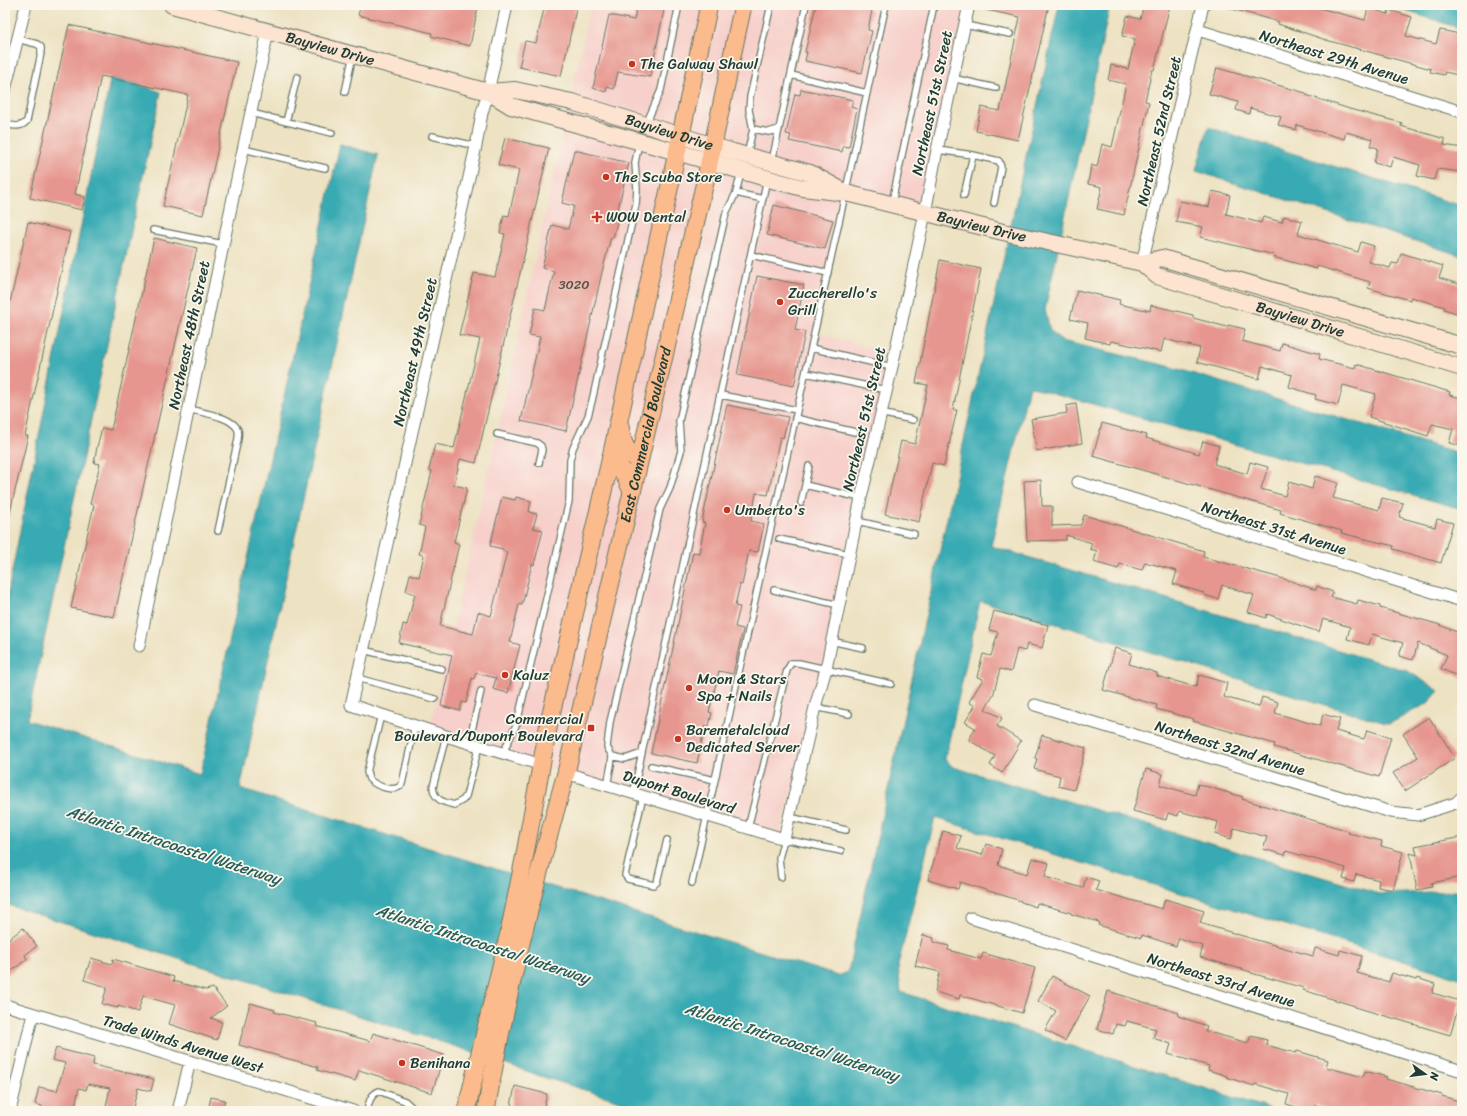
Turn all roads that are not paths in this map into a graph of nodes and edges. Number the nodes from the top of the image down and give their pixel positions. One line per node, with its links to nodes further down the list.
1 (26, 5): 17 (street)
2 (172, 5): 15 (street, Bayview Drive)
3 (507, 5): 25 (street, Northeast 49th Street)
4 (679, 5): 31 (lane)
5 (709, 5): 35 (main road, East Commercial Boulevard)
6 (743, 5): 42 (main road, East Commercial Boulevard)
7 (771, 5): 32 (lane)
8 (806, 5): 19 (lane)
9 (886, 5): 26 (lane)
10 (934, 5): 54 (lane)
11 (969, 5): 13 (street, Northeast 51st Street)
12 (1203, 5): 14 (street, Northeast 52nd Street)
13 (965, 25): 16 (lane); 21 (street, Northeast 51st Street)
14 (1198, 30): 27 (street, Northeast 29th Avenue); 59 (street, Northeast 52nd Street)
15 (268, 31): 18 (street, Bayview Drive); 28 (street, Northeast 48th Street)
16 (1010, 34)
17 (18, 39): 23 (street); 30 (lane)
18 (353, 55): 24 (lane); 25 (street, Bayview Drive)
19 (791, 75): 26 (lane); 33 (lane)
20 (297, 77): 29 (lane)
21 (952, 78): 22 (lane); 40 (street, Northeast 51st Street)
22 (996, 88)
23 (5, 90)
24 (344, 92)
25 (488, 92): 31 (street, Bayview Drive); 37 (street, Bayview Drive); 38 (street, Northeast 49th Street)
26 (867, 93): 50 (lane)
27 (1462, 112)
28 (251, 113): 29 (lane); 39 (street, Northeast 48th Street)
29 (286, 122): 34 (lane)
30 (5, 124)
31 (645, 124): 35 (street, Bayview Drive)
32 (753, 129): 33 (lane); 44 (lane)
33 (779, 129): 45 (lane)
34 (332, 133)
35 (680, 135): 41 (main road, East Commercial Boulevard); 42 (street, Bayview Drive)
36 (432, 136): 38 (lane)
37 (640, 141): 41 (street, Bayview Drive); 117 (lane)
38 (476, 146): 102 (street, Northeast 49th Street)
39 (243, 149): 46 (lane); 57 (street, Northeast 48th Street)
40 (937, 150): 43 (lane); 55 (street, Northeast 51st Street)
41 (677, 152): 42 (street, Bayview Drive); 78 (main road, East Commercial Boulevard)
42 (711, 153): 44 (street, Bayview Drive); 47 (street, Bayview Drive); 83 (main road, East Commercial Boulevard)
43 (973, 155): 51 (lane); 53 (lane)
44 (747, 156): 45 (street, Bayview Drive)
45 (772, 162): 50 (street, Bayview Drive)
46 (325, 168)
47 (742, 171): 48 (street, Bayview Drive); 49 (lane)
48 (767, 179): 50 (street, Bayview Drive); 52 (lane)
49 (736, 193): 52 (lane); 119 (lane)
50 (846, 193): 54 (street, Bayview Drive); 60 (lane)
51 (964, 195)
52 (762, 199): 58 (lane)
53 (994, 203)
54 (891, 204): 55 (street, Bayview Drive)
55 (925, 213): 59 (street, Bayview Drive); 69 (street, Northeast 51st Street)
56 (153, 230): 57 (lane)
57 (223, 244): 74 (street, Northeast 48th Street)
58 (751, 255): 60 (lane); 73 (lane)
59 (1142, 263): 61 (street, Bayview Drive); 62 (street, Bayview Drive)
60 (828, 273): 68 (lane)
61 (1239, 280): 62 (street); 63 (street, Bayview Drive)
62 (1233, 299): 65 (street, Bayview Drive)
63 (1332, 308): 64 (street, Bayview Drive); 65 (street)
64 (1380, 322): 66 (street); 67 (street, Bayview Drive)
65 (1326, 327): 66 (street, Bayview Drive)
66 (1374, 341): 70 (street, Bayview Drive)
67 (1462, 346)
68 (811, 348): 69 (lane); 71 (lane)
69 (892, 367): 72 (street, Northeast 51st Street)
70 (1462, 368)
71 (806, 373): 72 (lane); 75 (lane)
72 (886, 390): 76 (street, Northeast 51st Street)
73 (721, 395): 75 (lane); 118 (lane)
74 (189, 409): 92 (lane); 100 (street, Northeast 48th Street)
75 (797, 410): 77 (lane)
76 (880, 413): 79 (lane); 89 (street, Northeast 51st Street)
77 (795, 418): 80 (lane); 123 (lane)
78 (619, 420): 82 (main road, East Commercial Boulevard); 83 (main road)
79 (913, 420)
80 (855, 432)
81 (497, 434): 84 (lane)
82 (611, 457): 88 (main road); 113 (main road, East Commercial Boulevard)
83 (639, 461): 88 (main road, East Commercial Boulevard)
84 (539, 463)
85 (809, 466): 87 (lane)
86 (1078, 482): 97 (street, Northeast 31st Avenue)
87 (805, 485): 89 (lane); 90 (lane)
88 (632, 491): 122 (main road, East Commercial Boulevard)
89 (861, 498): 91 (street, Northeast 51st Street)
90 (802, 503)
91 (857, 521): 93 (lane); 95 (street, Northeast 51st Street)
92 (218, 530)
93 (914, 534)
94 (779, 539): 95 (lane)
95 (849, 554): 98 (street, Northeast 51st Street)
96 (774, 590): 98 (lane)
97 (1462, 602)
98 (839, 605): 99 (street, Northeast 51st Street)
99 (831, 641): 101 (lane); 104 (street, Northeast 51st Street)
100 (139, 646)
101 (863, 648)
102 (363, 650): 103 (lane); 105 (street, Northeast 49th Street)
103 (442, 669)
104 (826, 669): 106 (lane); 110 (street, Northeast 51st Street); 129 (lane)
105 (357, 678): 108 (lane); 112 (street, Northeast 49th Street)
106 (891, 684)
107 (481, 691): 116 (lane)
108 (435, 699)
109 (1035, 705): 126 (street, Northeast 32nd Avenue)
110 (815, 706): 111 (lane); 128 (street, Northeast 51st Street)
111 (849, 714)
112 (381, 715): 114 (street); 114 (lane)
113 (549, 724): 120 (main road, East Commercial Boulevard); 122 (main road)
114 (415, 726): 115 (street)
115 (446, 736): 116 (street); 116 (lane)
116 (474, 744): 117 (street)
117 (503, 753): 120 (street)
118 (642, 753): 119 (lane); 125 (lane)
119 (612, 756): 124 (lane)
120 (542, 765): 147 (main road, East Commercial Boulevard)
121 (651, 766): 123 (lane)
122 (566, 773): 124 (street, Dupont Boulevard); 148 (main road, East Commercial Boulevard)
123 (715, 780): 127 (lane)
124 (607, 786): 125 (street, Dupont Boulevard)
125 (638, 795): 127 (street, Dupont Boulevard); 132 (lane)
126 (1462, 797)
127 (707, 816): 129 (street, Dupont Boulevard); 135 (lane)
128 (789, 818): 130 (lane); 131 (street, Northeast 51st Street)
129 (748, 828): 131 (street, Dupont Boulevard)
130 (846, 830)
131 (784, 839): 133 (lane); 134 (lane)
132 (667, 840)
133 (841, 851)
134 (781, 878)
135 (692, 883)
136 (971, 918): 140 (street, Northeast 33rd Avenue)
137 (5, 1005): 138 (street, Trade Winds Avenue West)
138 (33, 1014): 139 (street, Trade Winds Avenue West); 142 (street)
139 (190, 1061): 141 (street, Trade Winds Avenue West); 143 (street)
140 (1462, 1071)
141 (337, 1109): 144 (street, Trade Winds Avenue West)
142 (10, 1111)
143 (178, 1111)
144 (353, 1111)
145 (367, 1111): 146 (lane)
146 (416, 1111)
147 (466, 1111)
148 (486, 1111)

